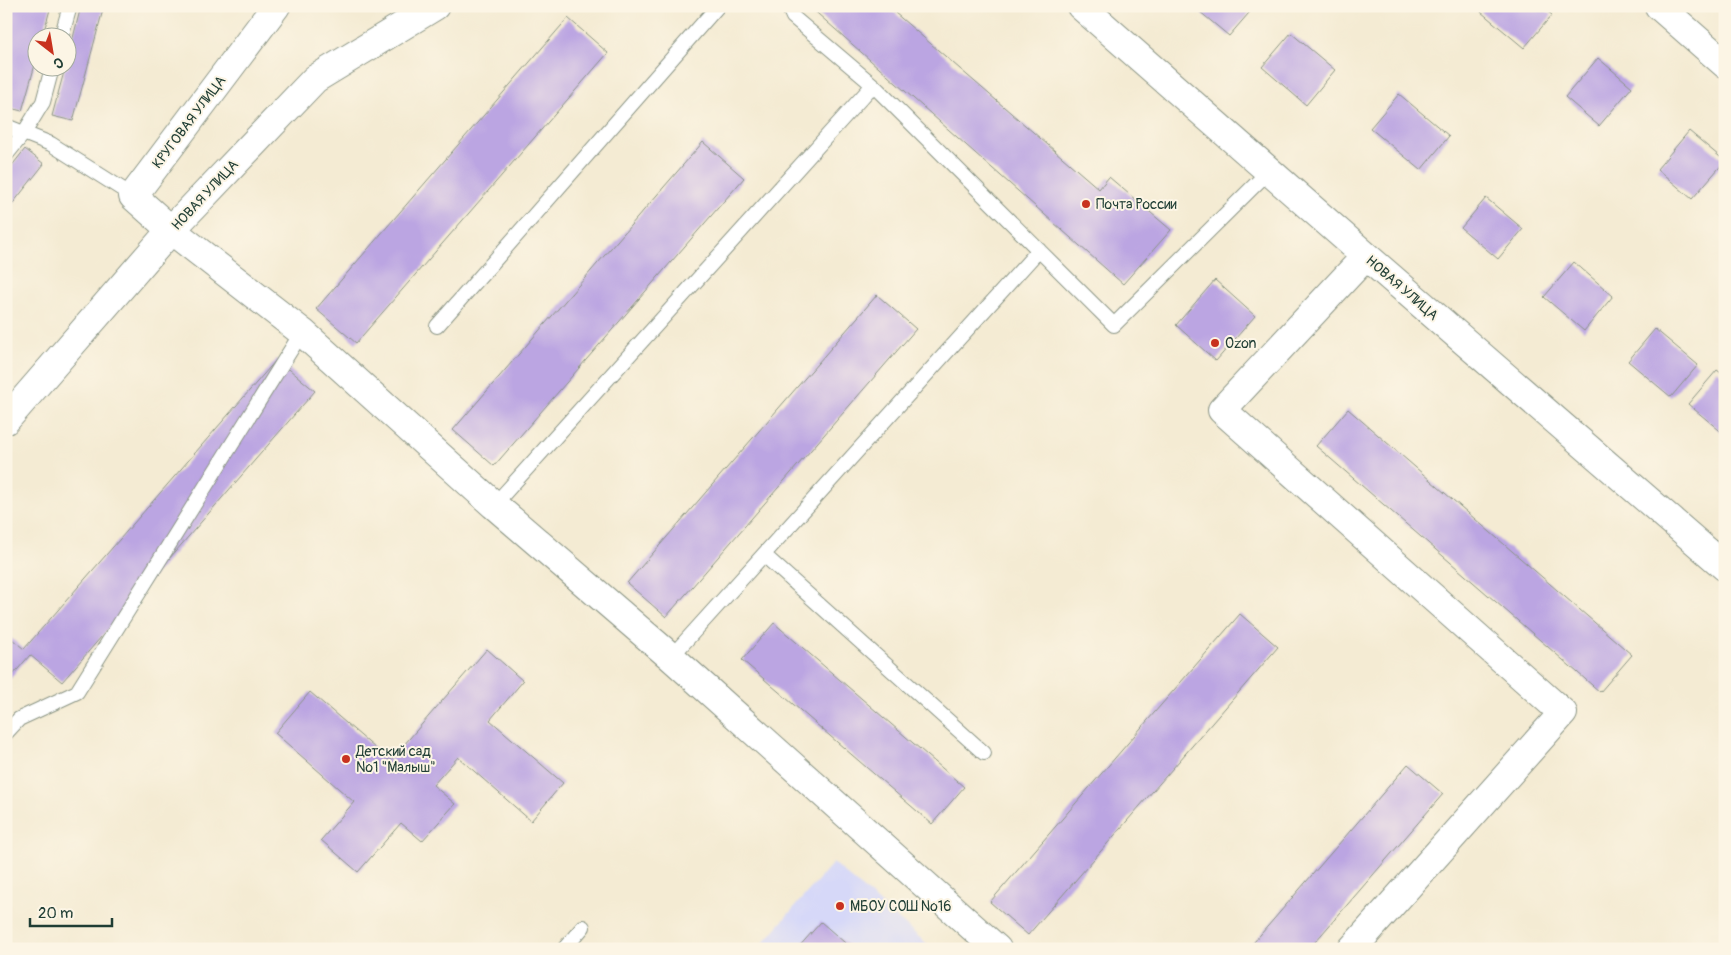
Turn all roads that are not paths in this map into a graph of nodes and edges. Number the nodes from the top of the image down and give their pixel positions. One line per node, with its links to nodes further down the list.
1 (70, 6): 8 (lane)
2 (276, 6): 16 (street, КРУГОВАЯ УЛИЦА)
3 (435, 6): 17 (street, НОВАЯ УЛИЦА)
4 (718, 6): 20 (lane)
5 (788, 6): 11 (lane)
6 (1081, 6): 15 (street, НОВАЯ УЛИЦА)
7 (1659, 6): 9 (street)
8 (64, 28)
9 (1725, 64)
10 (49, 78): 13 (lane)
11 (873, 85): 18 (lane); 23 (lane)
12 (6, 126): 13 (lane)
13 (24, 133): 14 (lane); 16 (lane)
14 (6, 154)
15 (1269, 171): 18 (lane); 19 (street, НОВАЯ УЛИЦА)
16 (133, 196): 17 (street)
17 (171, 230): 21 (street); 22 (street, НОВАЯ УЛИЦА)
18 (1039, 250): 24 (lane)
19 (1366, 256): 25 (street, НОВАЯ УЛИЦА); 32 (street)
20 (437, 326)
21 (302, 332): 23 (street); 27 (lane)
22 (6, 420)
23 (494, 505): 26 (street)
24 (764, 554): 26 (lane); 28 (lane)
25 (1725, 567)
26 (671, 657): 31 (street)
27 (6, 733)
28 (984, 753)
29 (582, 927): 30 (lane)
30 (564, 949)
31 (997, 949)
32 (1352, 949)

